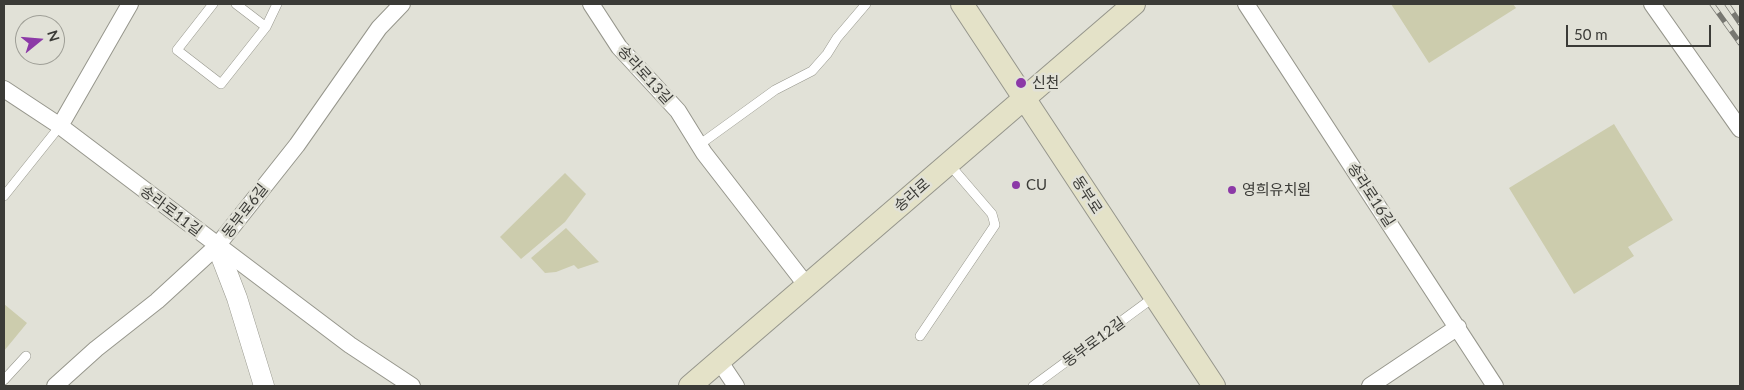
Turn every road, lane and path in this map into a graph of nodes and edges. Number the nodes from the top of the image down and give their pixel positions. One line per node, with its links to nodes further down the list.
1 (130, 4): 15 (street)
2 (213, 4): 12 (lane)
3 (236, 4): 12 (lane)
4 (278, 4): 12 (lane)
5 (402, 4): 20 (street, 동부로6길)
6 (591, 4): 17 (street, 송라로13길)
7 (866, 4): 17 (lane)
8 (962, 4): 14 (main road, 동부로)
9 (1134, 4): 14 (main road, 송라로)
10 (1246, 4): 23 (street, 송라로16길)
11 (1652, 4): 16 (street)
12 (266, 27)
13 (4, 89): 15 (street, 송라로11길)
14 (1024, 98): 18 (main road, 송라로); 22 (main road, 동부로)
15 (60, 126): 19 (lane); 20 (street, 송라로11길)
16 (1740, 129)
17 (700, 145): 21 (street, 송라로13길)
18 (949, 163): 21 (main road, 송라로); 24 (lane)
19 (4, 196)
20 (218, 246): 28 (street, 동부로6길); 29 (street); 30 (street, 송라로11길)
21 (807, 286): 26 (main road, 송라로)
22 (1154, 297): 33 (lane, 동부로12길); 34 (main road, 동부로)
23 (1458, 327): 35 (street); 36 (street, 송라로16길)
24 (920, 336)
25 (26, 356): 27 (lane)
26 (720, 362): 31 (main road, 송라로); 32 (street)
27 (4, 380)
28 (55, 386)
29 (264, 386)
30 (412, 386)
31 (690, 386)
32 (736, 386)
33 (1033, 386)
34 (1214, 386)
35 (1370, 386)
36 (1495, 386)

